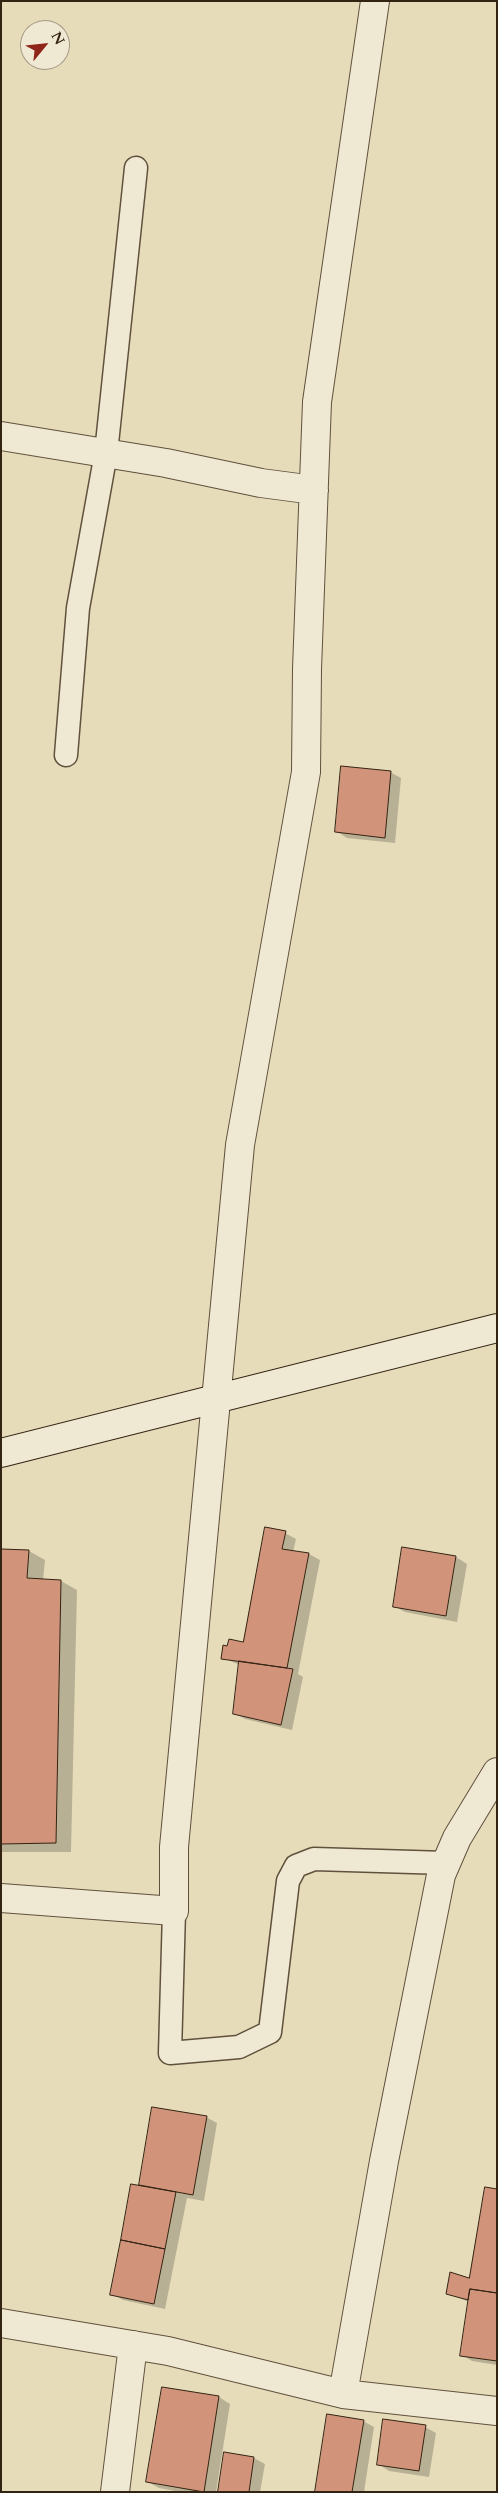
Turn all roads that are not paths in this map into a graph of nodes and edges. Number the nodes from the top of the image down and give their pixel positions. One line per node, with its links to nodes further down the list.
1 (375, 1): 5 (street)
2 (136, 168): 4 (lane)
3 (1, 436): 4 (street)
4 (106, 453): 5 (street); 6 (lane)
5 (314, 490): 8 (street)
6 (66, 756)
7 (497, 1328): 8 (street)
8 (217, 1399): 9 (street); 13 (street)
9 (1, 1453)
10 (497, 1772): 11 (street)
11 (446, 1863): 13 (lane); 16 (street)
12 (1, 1898): 13 (street)
13 (174, 1911)
14 (1, 2323): 15 (street)
15 (133, 2345): 16 (street); 18 (street)
16 (343, 2394): 17 (street)
17 (497, 2411)
18 (115, 2492)

